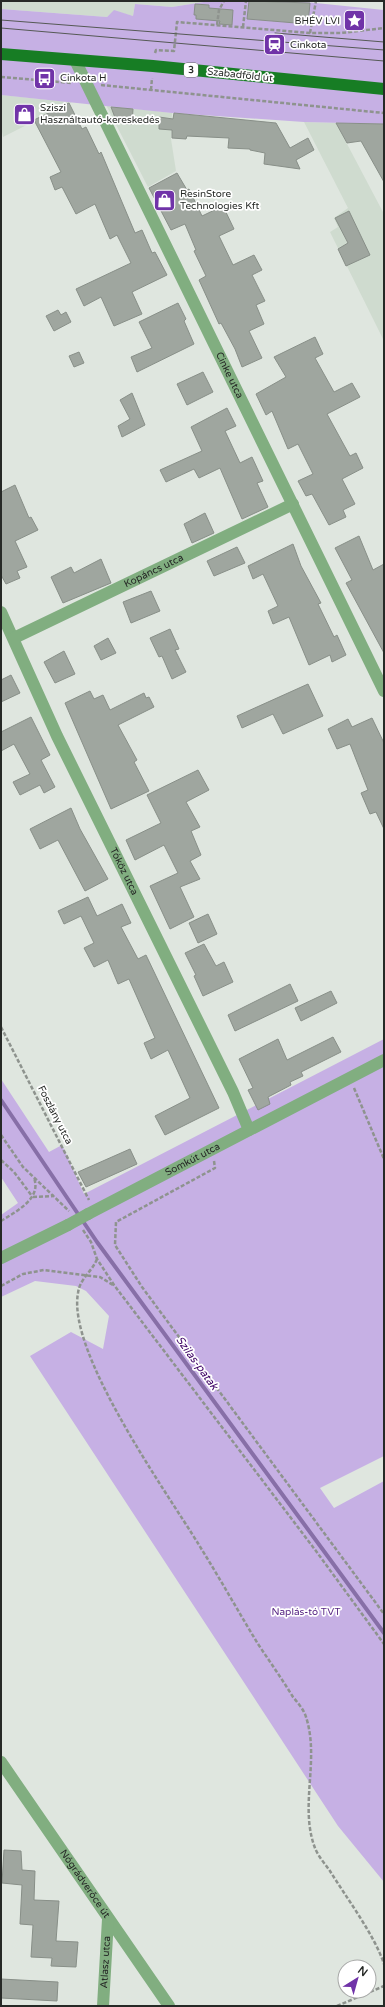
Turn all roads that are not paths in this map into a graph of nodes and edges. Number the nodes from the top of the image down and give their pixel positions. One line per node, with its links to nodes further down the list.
1 (1, 54): 2 (main road, Szabadföld út / 3)
2 (75, 60): 3 (main road, Szabadföld út / 3); 4 (street, Cinke utca)
3 (384, 89)
4 (293, 504): 6 (street, Kopáncs utca); 7 (street, Cinke utca)
5 (1, 612): 6 (street, Tóköz utca)
6 (14, 638): 9 (street, Tóköz utca)
7 (384, 691)
8 (384, 1060): 9 (street, Somkút utca)
9 (249, 1130): 10 (street, Somkút utca, bridge)
10 (1, 1258)
11 (1, 1762): 12 (street, Nógrádverőce út)
12 (108, 1919): 13 (street, Atlasz utca); 14 (street, Nógrádverőce út)
13 (102, 2006)
14 (169, 2006)

